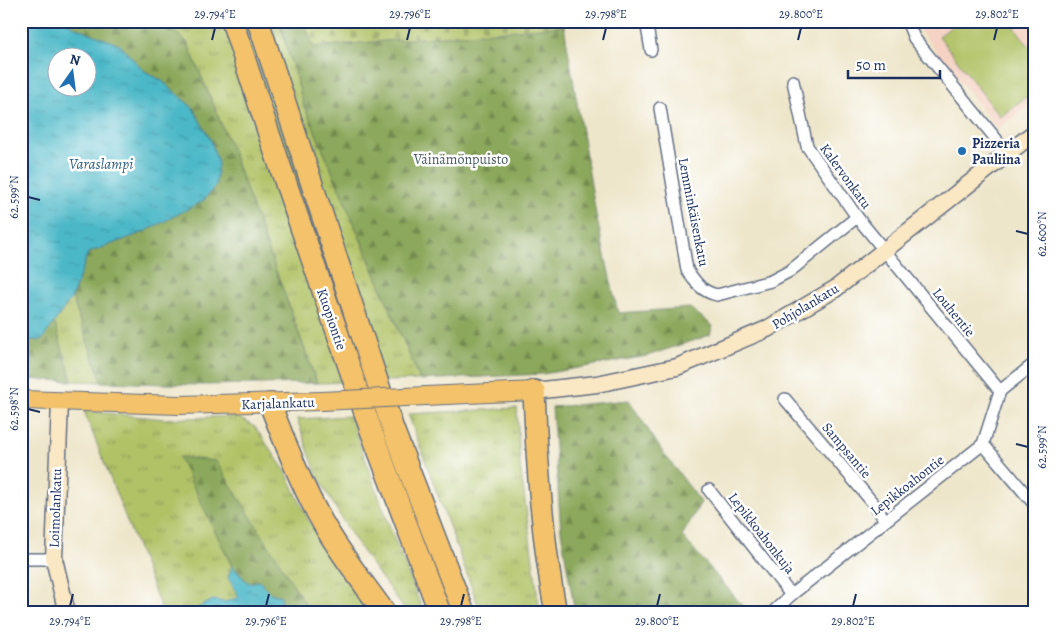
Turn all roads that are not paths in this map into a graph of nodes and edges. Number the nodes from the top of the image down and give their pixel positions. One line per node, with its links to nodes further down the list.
1 (231, 21): 30 (highway, Kuopiontie)
2 (258, 21): 9 (highway, Kuopiontie)
3 (273, 21): 9 (highway)
4 (646, 21): 6 (street)
5 (907, 21): 11 (street)
6 (651, 50)
7 (792, 81): 12 (street, Kalervonkatu)
8 (660, 108): 12 (street, Lemminkäisenkatu)
9 (289, 114): 31 (highway, Kuopiontie)
10 (1035, 132): 11 (street, Pohjolankatu)
11 (1004, 154): 13 (street, Pohjolankatu)
12 (857, 217): 13 (street, Kalervonkatu)
13 (885, 251): 15 (street, Pohjolankatu); 16 (street, Louhentie)
14 (1035, 363): 16 (street)
15 (534, 391): 20 (main road, Karjalankatu, bridge); 32 (highway)
16 (1000, 391): 21 (street)
17 (784, 399): 24 (street, Sampsantie)
18 (21, 400): 19 (main road, Karjalankatu)
19 (60, 402): 20 (main road, Karjalankatu); 26 (street, Loimolankatu)
20 (270, 404): 29 (highway)
21 (983, 444): 23 (street); 24 (street, Lepikkoahontie)
22 (708, 490): 27 (street, Lepikkoahonkuja)
23 (1035, 505)
24 (885, 521): 27 (street, Lepikkoahontie)
25 (21, 559): 26 (street)
26 (54, 559): 28 (street, Loimolankatu)
27 (791, 595): 33 (street, Lepikkoahontie)
28 (67, 613)
29 (385, 613)
30 (440, 613)
31 (464, 613)
32 (556, 613)
33 (772, 613)

